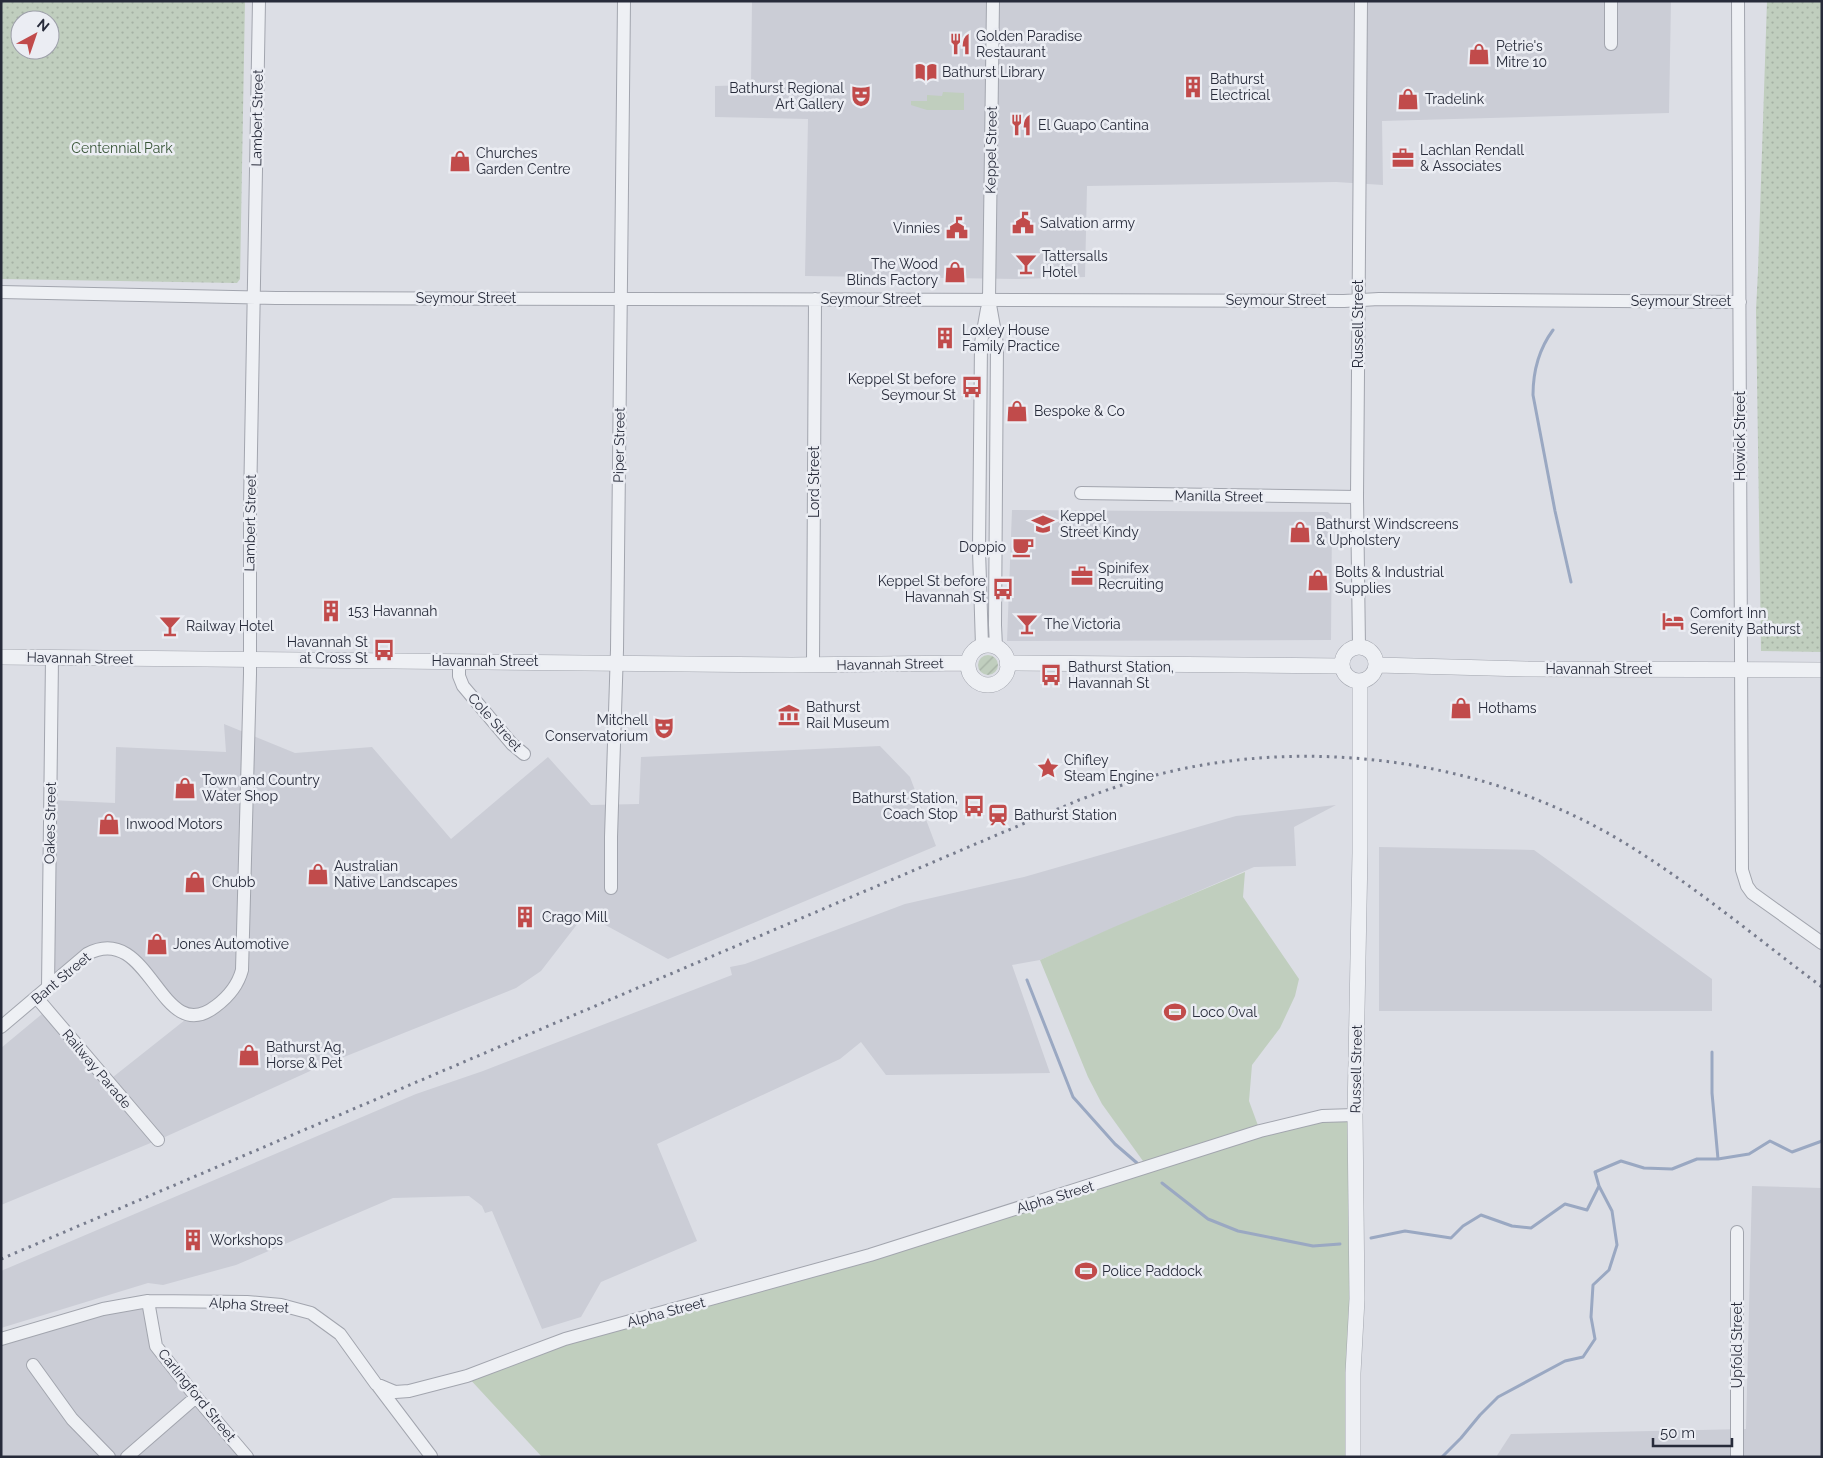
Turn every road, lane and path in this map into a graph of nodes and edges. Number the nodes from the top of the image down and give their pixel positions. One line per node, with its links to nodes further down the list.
1 (259, 1): 9 (street, Lambert Street)
2 (624, 1): 10 (street, Piper Street)
3 (993, 1): 12 (street, Keppel Street)
4 (1361, 1): 13 (street, Russell Street)
5 (1611, 1): 7 (street)
6 (1738, 1): 14 (street, Howick Street)
7 (1611, 44)
8 (1, 292): 9 (street, Seymour Street)
9 (255, 297): 10 (street, Seymour Street); 25 (street, Lambert Street)
10 (621, 298): 11 (street, Seymour Street); 27 (street, Piper Street)
11 (815, 299): 12 (street, Seymour Street); 30 (street, Lord Street)
12 (989, 299): 13 (street, Seymour Street); 15 (street, Keppel Street); 16 (street, Keppel Street)
13 (1358, 300): 14 (street, Seymour Street); 18 (street, Russell Street)
14 (1740, 302): 33 (street, Howick Street)
15 (996, 409): 16 (street); 20 (street, Keppel Street)
16 (980, 410): 19 (street, Keppel Street)
17 (1081, 493): 18 (street, Manilla Street)
18 (1357, 497): 22 (street, Russell Street)
19 (979, 550): 20 (street); 21 (street, Keppel Street)
20 (996, 551): 21 (street, Keppel Street)
21 (989, 647): 28 (street); 29 (street)
22 (1359, 647): 31 (street); 32 (street)
23 (1, 658): 24 (street, Havannah Street)
24 (52, 658): 25 (street, Havannah Street); 39 (street, Oakes Street)
25 (250, 660): 26 (street, Havannah Street); 41 (street, Lambert Street)
26 (459, 661): 27 (street, Havannah Street); 36 (street, Cole Street)
27 (617, 662): 30 (street, Havannah Street); 37 (street, Piper Street)
28 (968, 663): 29 (street); 30 (street, Havannah Street)
29 (1007, 663): 32 (street)
30 (813, 664)
31 (1377, 665): 33 (street, Havannah Street); 35 (street)
32 (1342, 666): 35 (street)
33 (1741, 669): 34 (street, Havannah Street); 38 (street, Howick Street)
34 (1822, 670)
35 (1360, 682): 43 (street, Russell Street)
36 (524, 754)
37 (611, 888)
38 (1822, 943)
39 (48, 988): 40 (street, Bant Street); 41 (street, Bant Street)
40 (37, 998): 42 (street, Bant Street); 44 (street, Railway Parade)
41 (190, 1016)
42 (1, 1027)
43 (1356, 1115): 49 (street, Alpha Street); 55 (street, Russell Street)
44 (158, 1140)
45 (1737, 1232): 56 (street, Upfold Street)
46 (148, 1301): 47 (street, Alpha Street); 49 (street, Alpha Street); 50 (street, Carlingford Street)
47 (1, 1340)
48 (33, 1365): 52 (street)
49 (376, 1384): 51 (street)
50 (196, 1397): 53 (street); 54 (street, Carlingford Street)
51 (430, 1456)
52 (109, 1457)
53 (127, 1457)
54 (247, 1457)
55 (1353, 1457)
56 (1737, 1457)

